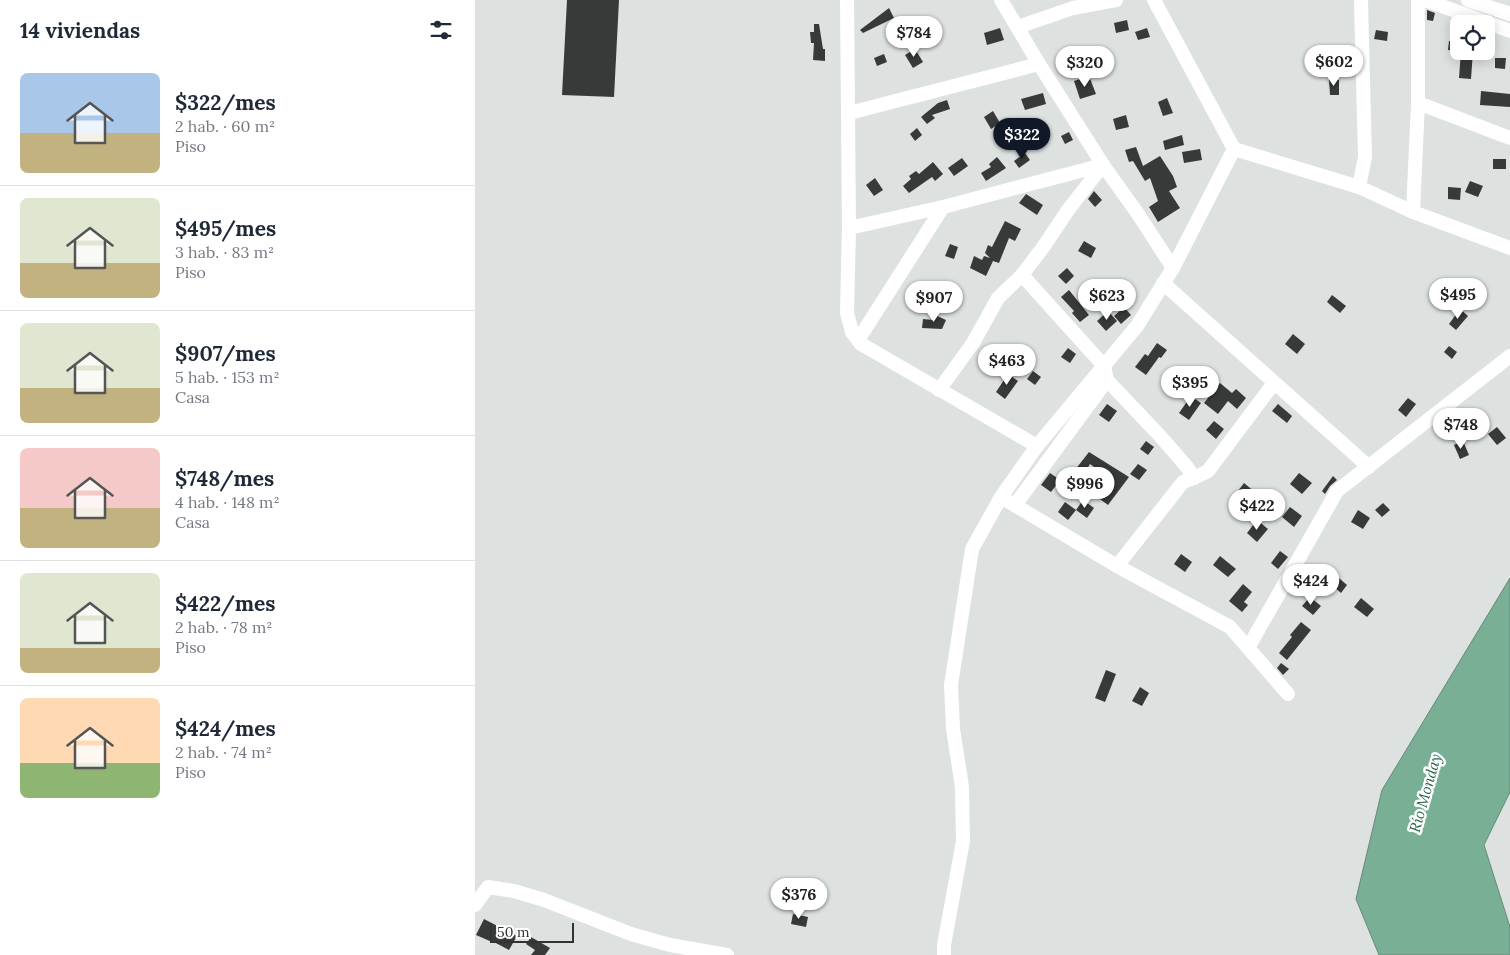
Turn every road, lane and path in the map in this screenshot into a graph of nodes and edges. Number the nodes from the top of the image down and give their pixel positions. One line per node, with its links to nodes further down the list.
1 (847, 0): 15 (street)
2 (1001, 0): 11 (street)
3 (1116, 0): 9 (street)
4 (1154, 0): 17 (street)
5 (1361, 0): 19 (street)
6 (1418, 0): 14 (street)
7 (1425, 0): 12 (street)
8 (1468, 0): 10 (street)
9 (1073, 4): 11 (street)
10 (1510, 14)
11 (1018, 28): 13 (street)
12 (1510, 31)
13 (1039, 64): 15 (street); 18 (street)
14 (1417, 104): 16 (street); 21 (street)
15 (849, 113): 22 (street)
16 (1510, 138)
17 (1234, 149): 19 (street); 24 (street)
18 (1103, 165): 20 (street); 24 (street); 25 (street)
19 (1359, 187): 21 (street)
20 (943, 207): 22 (street); 27 (street)
21 (1413, 212): 23 (street)
22 (849, 228): 27 (street)
23 (1510, 248)
24 (1173, 268): 26 (street)
25 (1022, 275): 29 (street); 32 (street)
26 (1163, 282): 29 (street); 31 (street)
27 (858, 340): 32 (street)
28 (1510, 356): 34 (street)
29 (1104, 366): 30 (street); 33 (street)
30 (1107, 380): 35 (street); 37 (street)
31 (1274, 383): 34 (street); 35 (street)
32 (939, 390): 33 (street)
33 (1037, 446): 36 (street)
34 (1369, 466): 39 (street)
35 (1194, 478): 38 (street)
36 (1001, 497): 37 (street); 44 (street)
37 (1015, 505): 38 (street)
38 (1117, 566): 39 (street)
39 (1248, 648): 40 (street)
40 (1288, 694)
41 (475, 905): 42 (street)
42 (666, 950): 43 (street)
43 (727, 955)
44 (944, 955)

